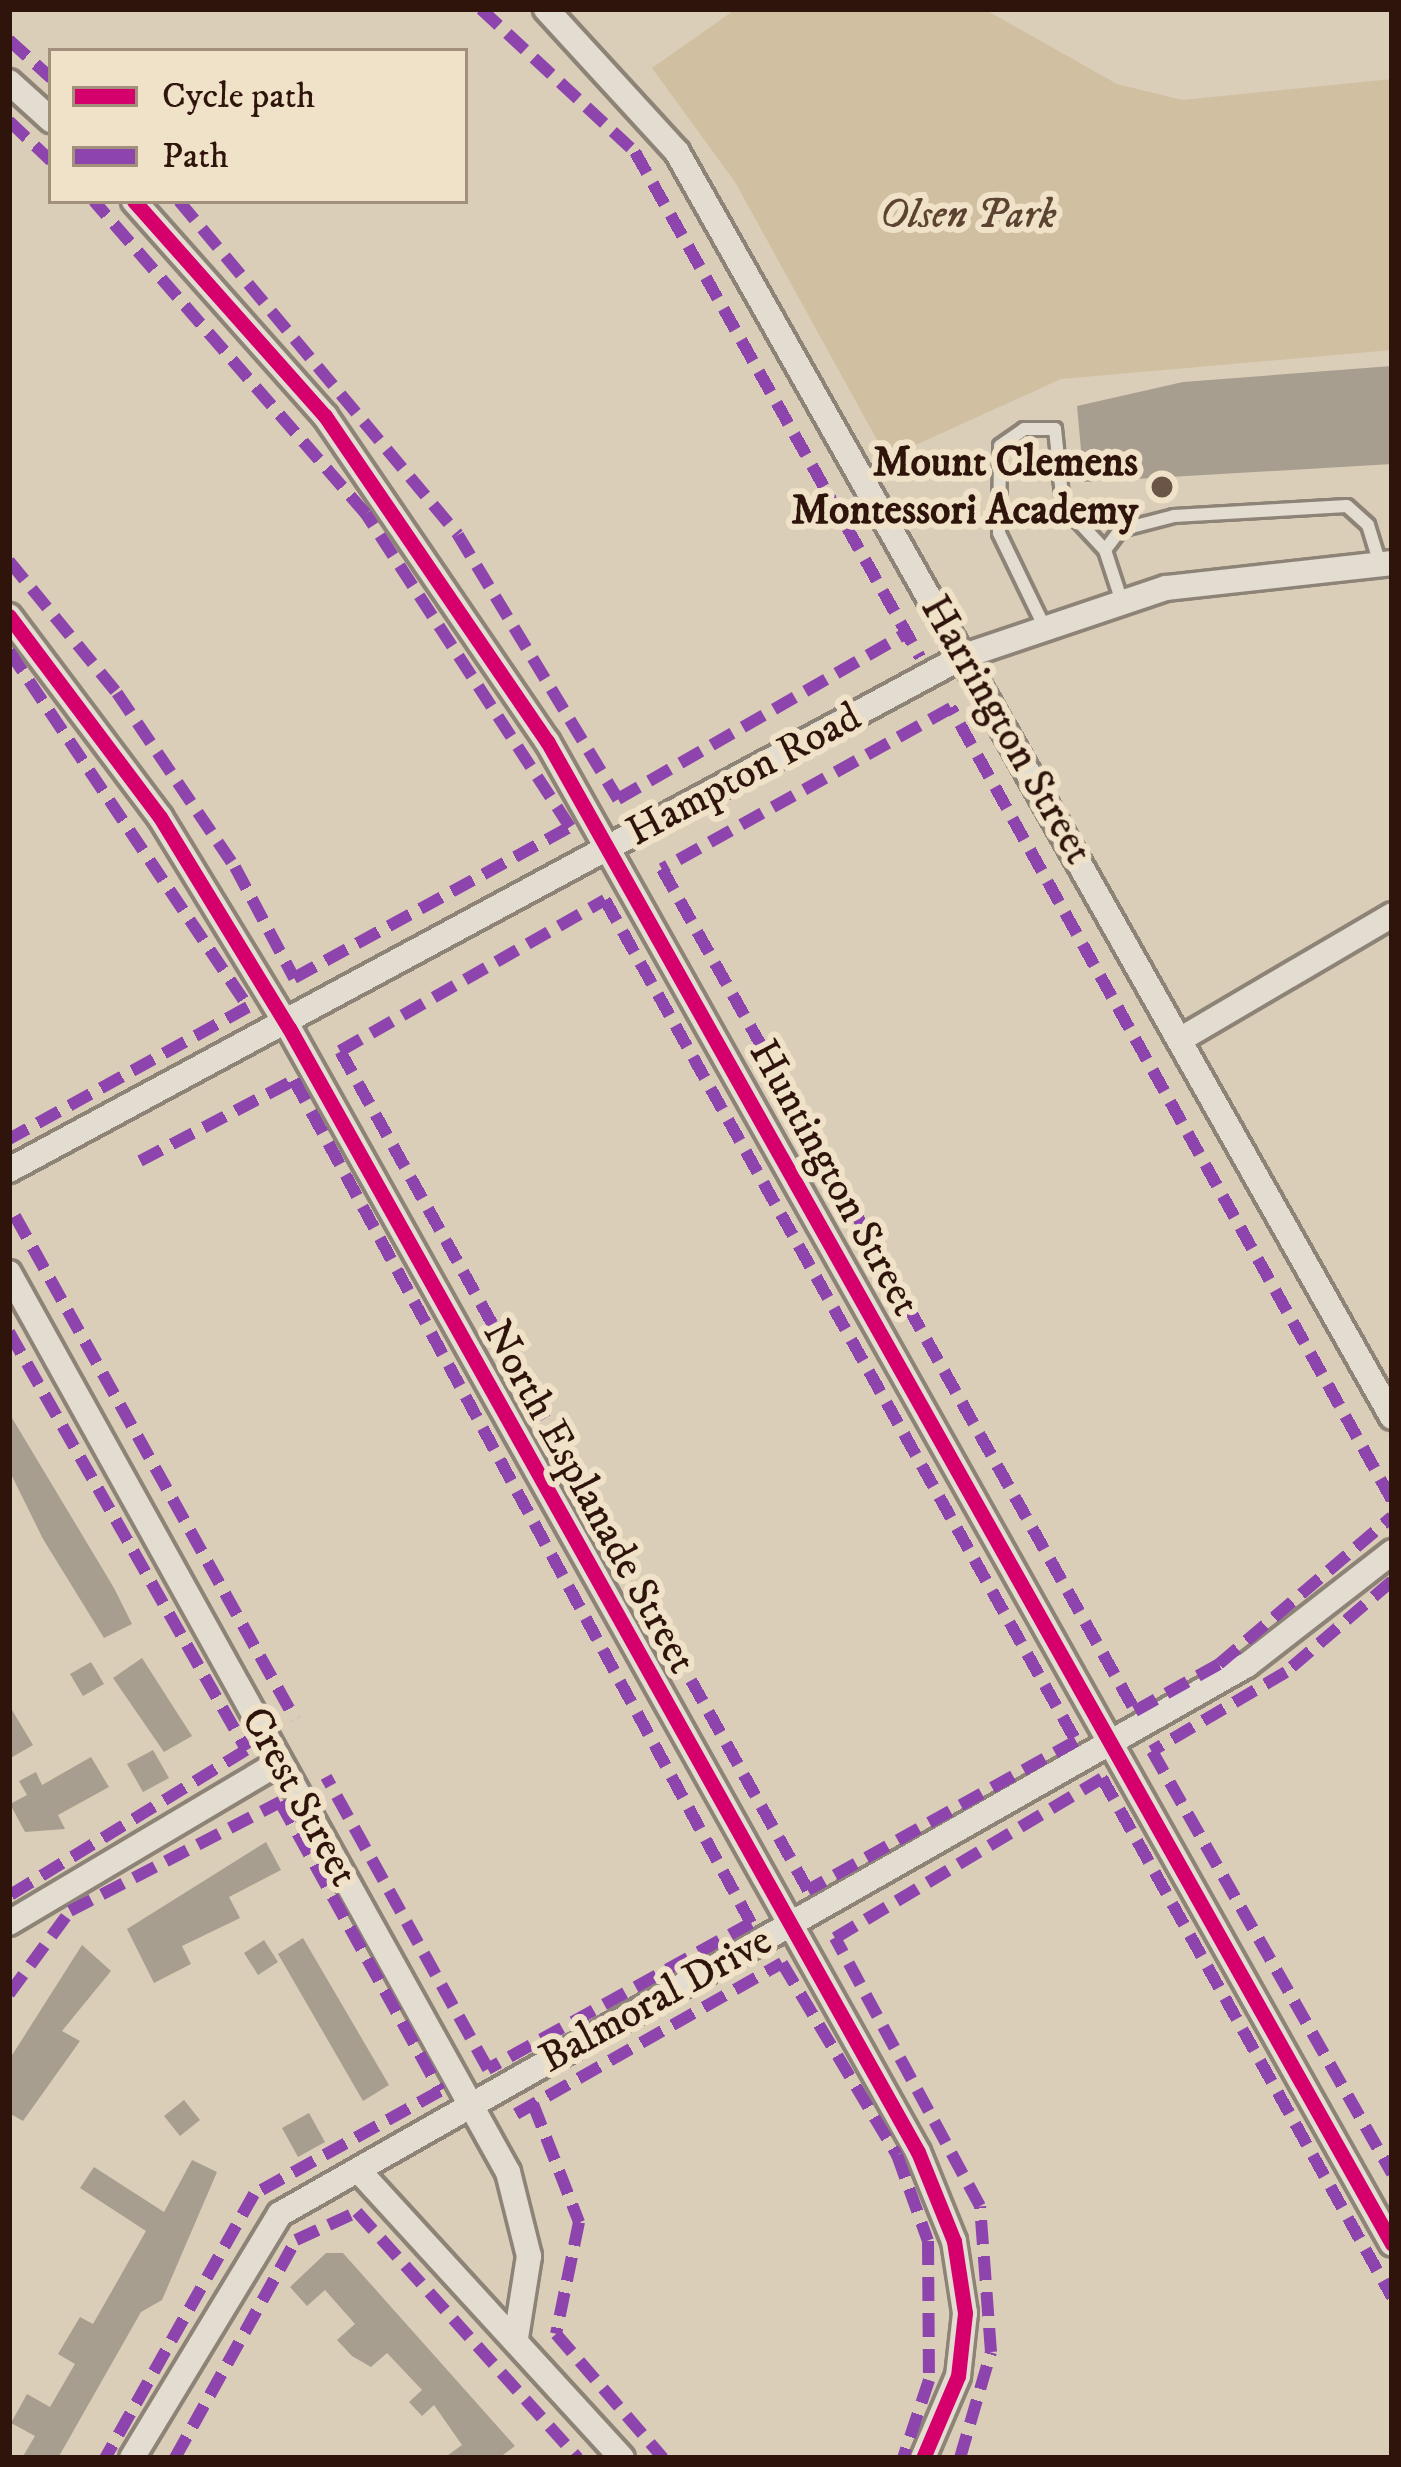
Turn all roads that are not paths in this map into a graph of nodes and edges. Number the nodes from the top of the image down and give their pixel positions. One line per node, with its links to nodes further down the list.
1 (545, 9): 10 (street, Harrington Street)
2 (9, 82): 3 (street)
3 (48, 118)
4 (137, 204): 11 (street, Huntington Street)
5 (1106, 550): 6 (lane); 7 (lane); 9 (lane)
6 (1386, 563): 7 (street, Hampton Road)
7 (1121, 599): 9 (street, Hampton Road)
8 (9, 616): 13 (street, North Esplanade Street)
9 (1043, 625): 10 (street, Hampton Road)
10 (964, 656): 11 (street, Hampton Road); 14 (street, Harrington Street)
11 (608, 849): 13 (street, Hampton Road); 19 (street, Huntington Street)
12 (1392, 916): 14 (street)
13 (289, 1028): 15 (street, Hampton Road); 22 (street, North Esplanade Street)
14 (1181, 1040): 17 (street, Harrington Street)
15 (9, 1170)
16 (9, 1273): 20 (street, Crest Street)
17 (1392, 1417)
18 (1392, 1552): 19 (street, Balmoral Drive)
19 (1111, 1745): 22 (street, Balmoral Drive); 25 (street, Huntington Street)
20 (279, 1763): 21 (street); 23 (street, Crest Street)
21 (9, 1923)
22 (788, 1928): 23 (street, Balmoral Drive); 29 (street, North Esplanade Street)
23 (471, 2102): 24 (street, Balmoral Drive); 26 (street, Crest Street)
24 (359, 2170): 26 (street); 27 (street, Balmoral Drive)
25 (1392, 2244)
26 (516, 2338): 28 (street)
27 (132, 2458)
28 (622, 2458)
29 (923, 2458)

